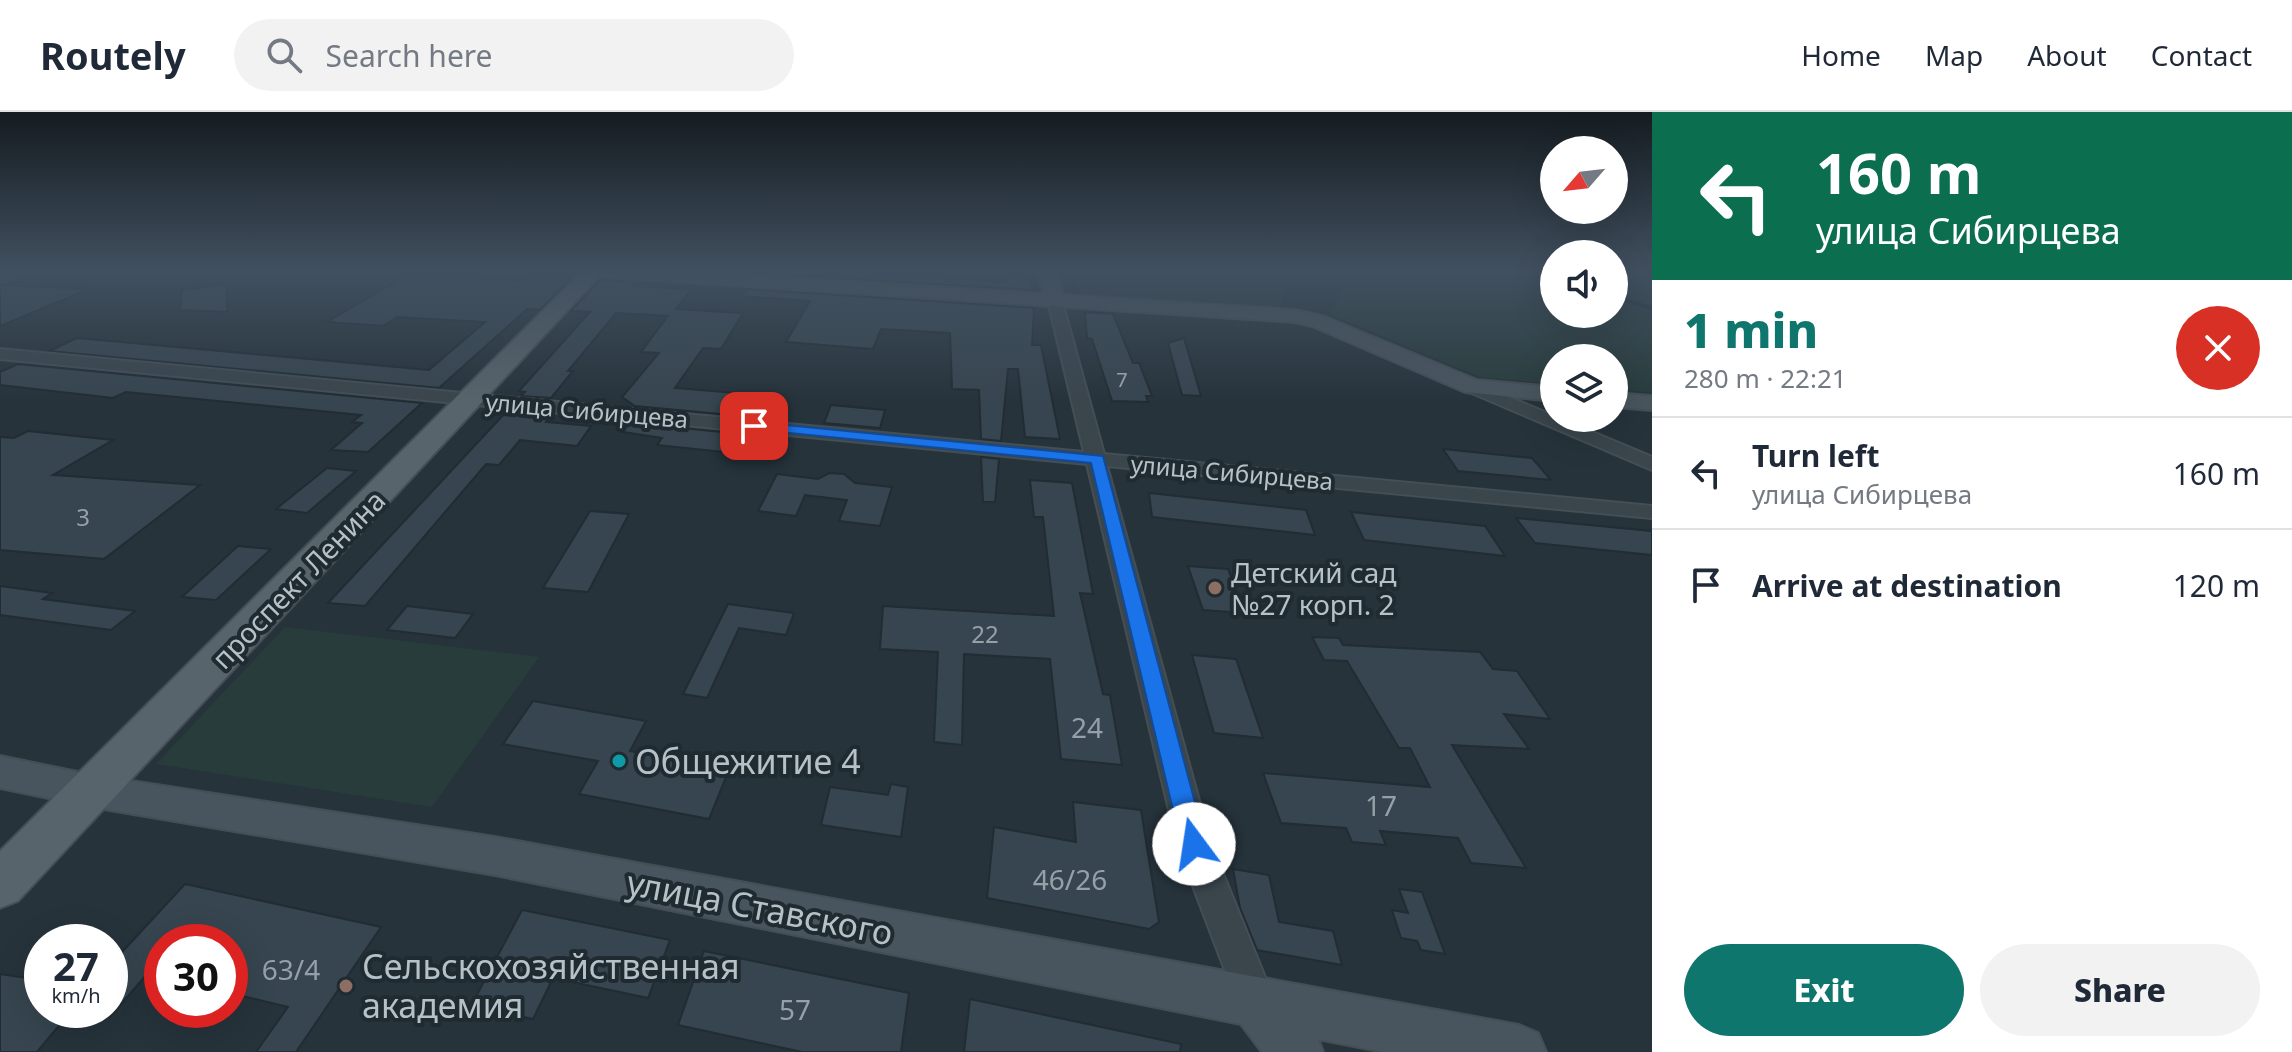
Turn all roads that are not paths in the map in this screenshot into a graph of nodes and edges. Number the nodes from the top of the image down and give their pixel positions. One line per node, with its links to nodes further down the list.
1 (553, 315): 7 (main road, проспект Ленина)
2 (1059, 315): 10 (street)
3 (1277, 315): 5 (street)
4 (0, 354): 7 (street, улица Сибирцева)
5 (1473, 387): 6 (street); 11 (street)
6 (1540, 393)
7 (472, 399): 10 (street, улица Сибирцева); 14 (main road, проспект Ленина)
8 (1628, 401): 9 (street)
9 (1652, 403)
10 (1098, 459): 12 (street, улица Сибирцева); 16 (street)
11 (1652, 464)
12 (1652, 512)
13 (0, 772): 14 (street, улица Ставского)
14 (92, 791): 15 (main road, проспект Ленина); 16 (street, улица Ставского)
15 (0, 885)
16 (1256, 1002): 17 (street); 18 (street, улица Ставского)
17 (1296, 1052)
18 (1519, 1052)

